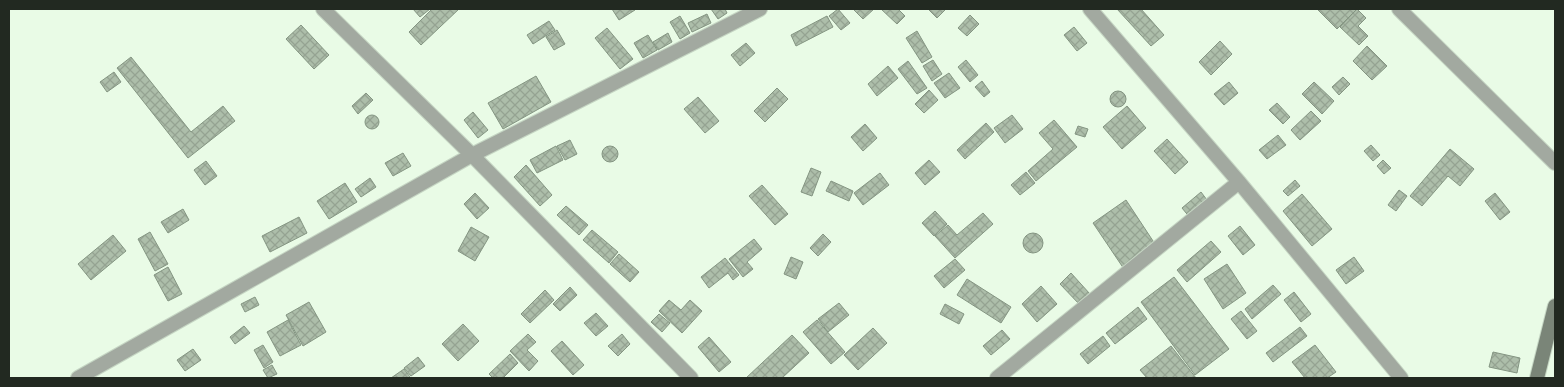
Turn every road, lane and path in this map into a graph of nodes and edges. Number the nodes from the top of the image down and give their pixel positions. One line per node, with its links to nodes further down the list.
1 (323, 9): 5 (street)
2 (760, 9): 5 (street)
3 (1090, 9): 7 (street)
4 (1399, 9): 6 (street)
5 (472, 155): 10 (street); 11 (street)
6 (1555, 163)
7 (1239, 182): 12 (street); 13 (street)
8 (1555, 306): 9 (main road)
9 (1552, 330): 14 (main road)
10 (78, 378)
11 (691, 378)
12 (997, 378)
13 (1401, 378)
14 (1537, 378)

